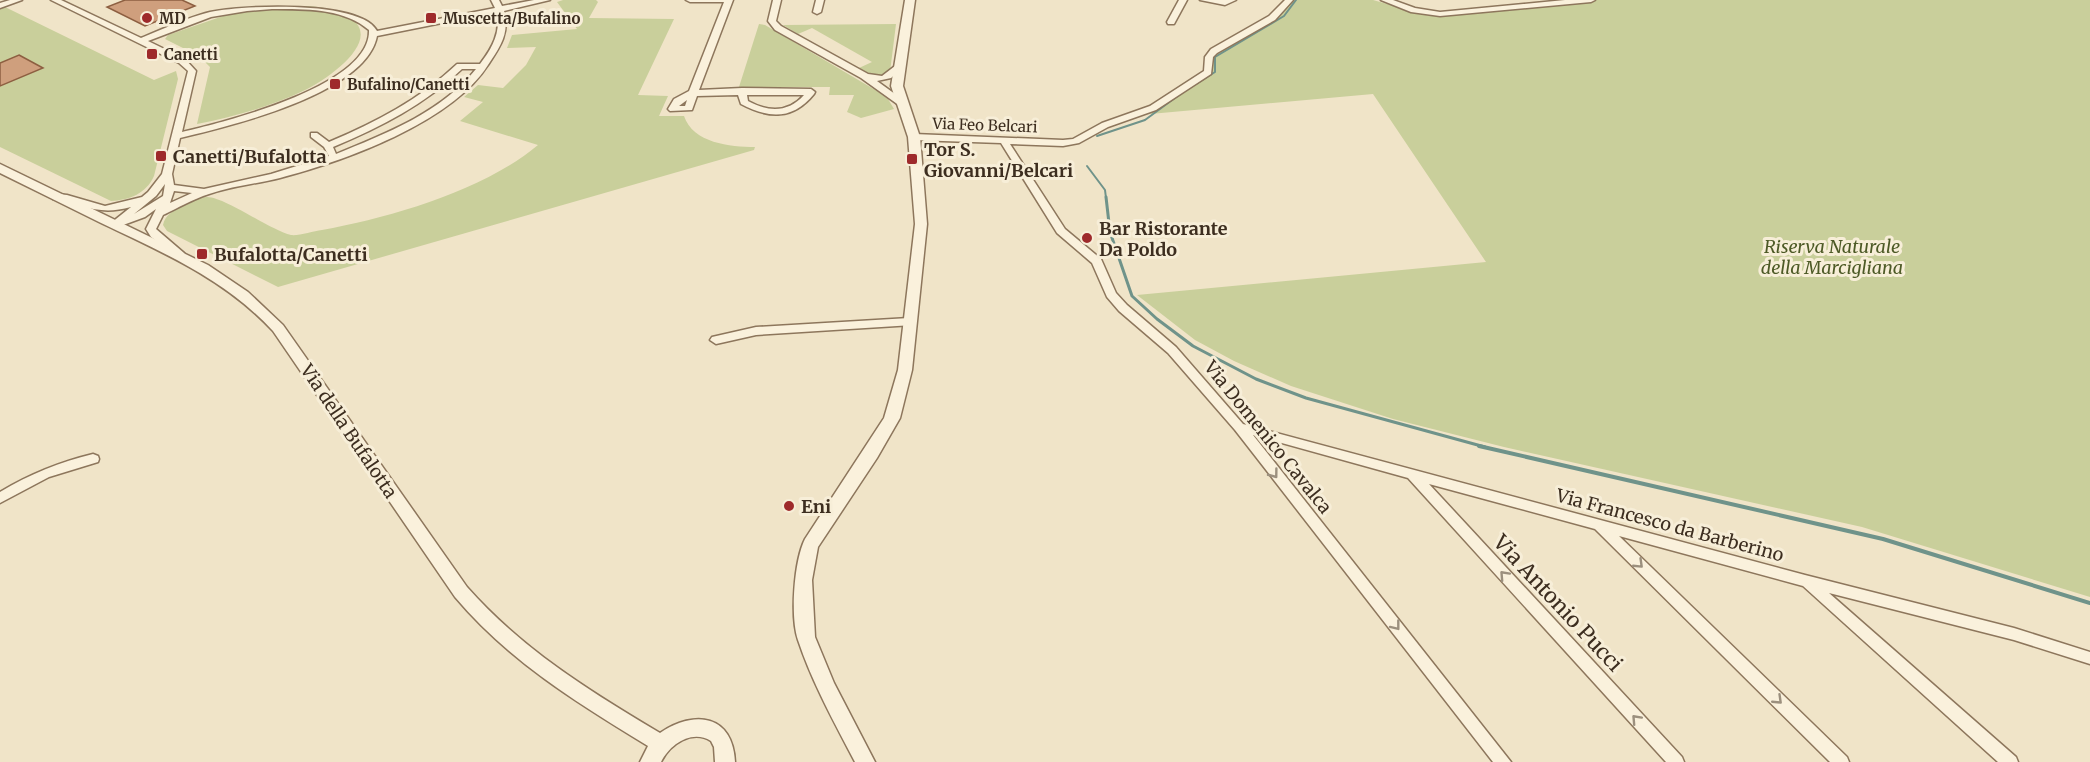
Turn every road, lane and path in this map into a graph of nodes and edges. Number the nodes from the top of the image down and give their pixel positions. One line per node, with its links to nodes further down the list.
1 (18, 0): 17 (street)
2 (495, 0): 18 (street)
3 (546, 0): 18 (street)
4 (690, 0): 5 (street)
5 (729, 0): 26 (street)
6 (777, 0): 25 (street)
7 (820, 0): 19 (street)
8 (910, 0): 24 (street)
9 (1183, 0): 20 (street)
10 (1204, 0): 11 (street)
11 (1232, 0)
12 (1289, 0): 31 (street, Via Feo Belcari)
13 (1384, 0): 14 (street)
14 (1591, 0)
15 (63, 1): 22 (street)
16 (313, 1): 21 (street); 22 (street)
17 (3, 2)
18 (501, 9): 21 (street); 23 (street)
19 (817, 12)
20 (1171, 22)
21 (374, 34): 29 (street)
22 (141, 41): 29 (street)
23 (483, 67): 32 (street); 33 (street)
24 (898, 68): 25 (street); 27 (street)
25 (864, 76): 27 (street)
26 (741, 91): 26 (street)
27 (903, 104): 30 (street)
28 (314, 135): 32 (street)
29 (177, 136): 35 (street)
30 (914, 137): 31 (street, Via Feo Belcari); 43 (street)
31 (1005, 141): 45 (street, Via Domenico Cavalca)
32 (328, 147): 33 (street)
33 (332, 158): 37 (street)
34 (0, 168): 39 (street, Via della Bufalotta)
35 (167, 174): 36 (street); 38 (street)
36 (169, 191): 37 (street); 40 (street); 41 (street)
37 (205, 191): 40 (street)
38 (152, 194): 39 (street); 41 (street)
39 (57, 197): 41 (street, Via della Bufalotta)
40 (161, 212): 42 (street)
41 (116, 225): 42 (street, Via della Bufalotta)
42 (180, 255): 52 (street, Via della Bufalotta)
43 (909, 322): 44 (street); 55 (street)
44 (716, 340)
45 (1239, 428): 47 (street, Via Francesco da Barberino); 56 (street, Via Domenico Cavalca, one-way to 56)
46 (93, 459): 48 (street)
47 (1410, 472): 49 (street, Via Francesco da Barberino); 57 (street, Via Antonio Pucci, one-way to 47)
48 (0, 498)
49 (1597, 523): 50 (street, Via Francesco da Barberino); 58 (street, one-way to 58)
50 (1805, 581): 51 (street, Via Francesco da Barberino); 59 (street)
51 (2090, 658)
52 (660, 743): 53 (street); 54 (street)
53 (650, 762)
54 (725, 762)
55 (865, 762)
56 (1503, 762)
57 (1676, 762)
58 (1841, 762)
59 (2010, 762)

